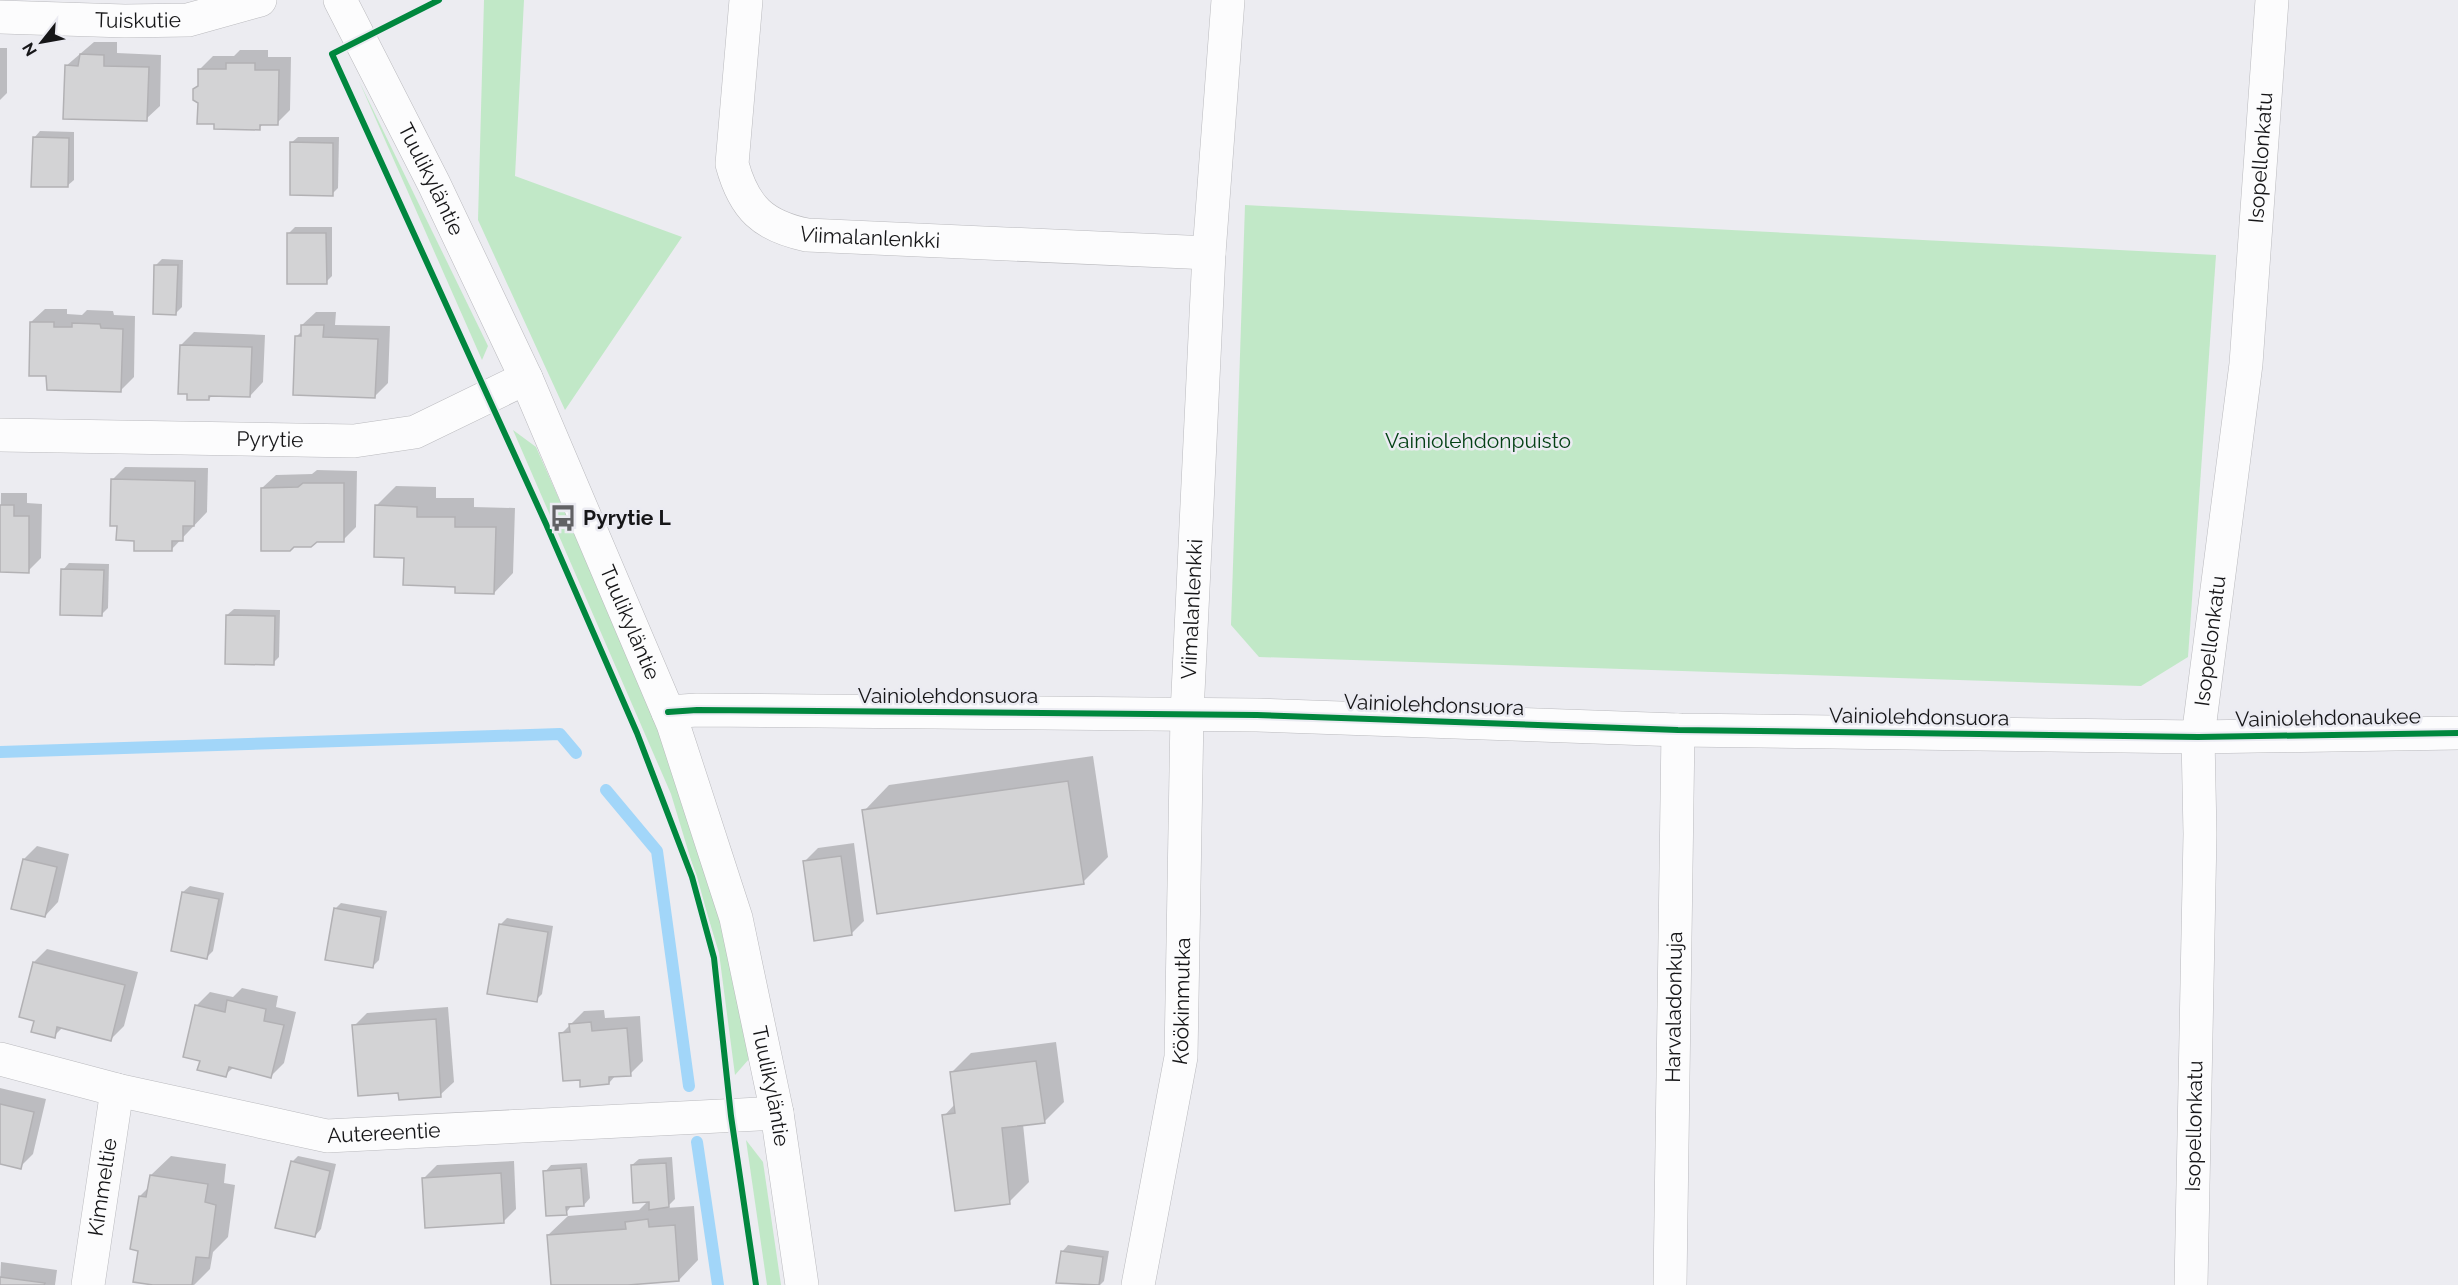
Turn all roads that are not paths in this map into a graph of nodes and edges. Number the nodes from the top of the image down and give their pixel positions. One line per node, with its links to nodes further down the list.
1 (260, 0): 6 (street, Tuiskutie)
2 (340, 0): 8 (street, Tuulikyläntie)
3 (746, 0): 7 (street, Viimalanlenkki)
4 (1228, 0): 7 (street, Viimalanlenkki)
5 (2272, 0): 14 (street, Isopellonkatu)
6 (5, 11)
7 (1209, 253): 11 (street, Viimalanlenkki)
8 (526, 378): 9 (street, Pyrytie); 10 (street, Tuulikyläntie)
9 (0, 435)
10 (668, 712): 11 (street, Vainiolehdonsuora); 17 (street, Tuulikyläntie)
11 (1187, 714): 12 (street, Vainiolehdonsuora); 20 (street, Köökinmutka)
12 (1678, 730): 14 (street, Vainiolehdonsuora); 21 (street, Harvaladonkuja)
13 (2458, 733): 14 (street, Vainiolehdonaukee)
14 (2198, 736): 22 (street, Isopellonkatu)
15 (0, 1059): 16 (street, Autereentie)
16 (117, 1090): 17 (street, Autereentie); 18 (street, Kimmeltie)
17 (777, 1113): 19 (street, Tuulikyläntie)
18 (88, 1285)
19 (802, 1285)
20 (1138, 1285)
21 (1670, 1285)
22 (2191, 1285)

